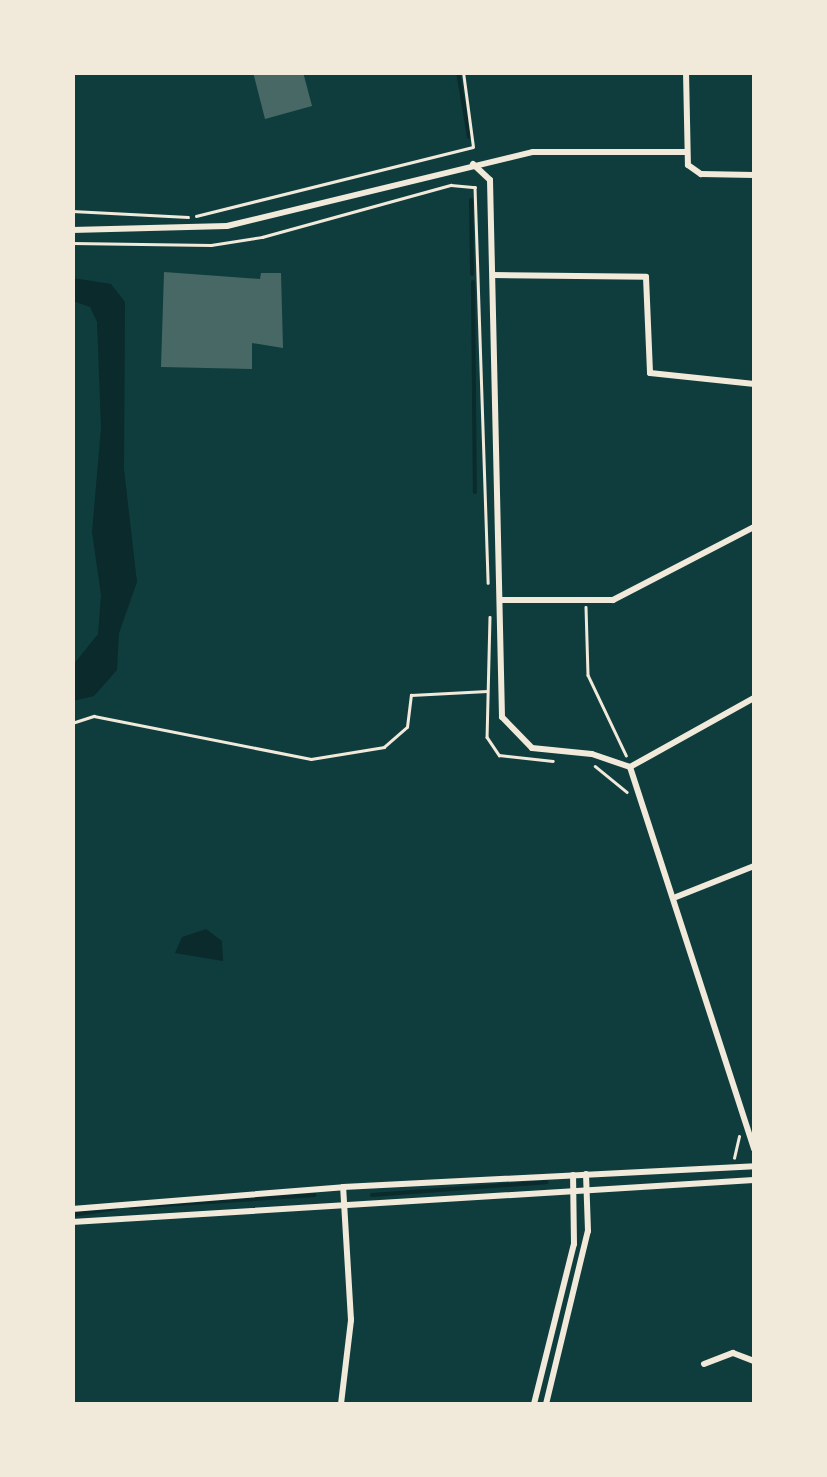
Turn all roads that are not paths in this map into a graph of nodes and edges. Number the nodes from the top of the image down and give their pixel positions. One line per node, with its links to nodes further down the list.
1 (686, 72): 2 (street)
2 (687, 152): 3 (street); 4 (street)
3 (473, 164): 5 (street); 6 (street)
4 (754, 176)
5 (72, 230)
6 (493, 275): 7 (street); 9 (street)
7 (754, 384)
8 (754, 527): 9 (street)
9 (500, 600): 11 (street)
10 (754, 698): 11 (street)
11 (630, 767): 13 (street)
12 (754, 866): 13 (street)
13 (676, 897): 14 (street)
14 (754, 1148)
15 (754, 1166): 16 (street)
16 (586, 1174): 17 (street); 19 (street)
17 (574, 1175): 20 (street); 21 (street)
18 (754, 1180): 19 (street)
19 (588, 1186): 21 (street); 29 (street)
20 (343, 1187): 22 (street); 23 (street)
21 (574, 1187): 22 (street); 28 (street)
22 (345, 1201): 24 (street); 27 (street)
23 (72, 1209)
24 (72, 1222)
25 (754, 1361): 26 (street)
26 (704, 1364)
27 (341, 1404)
28 (534, 1404)
29 (546, 1404)

